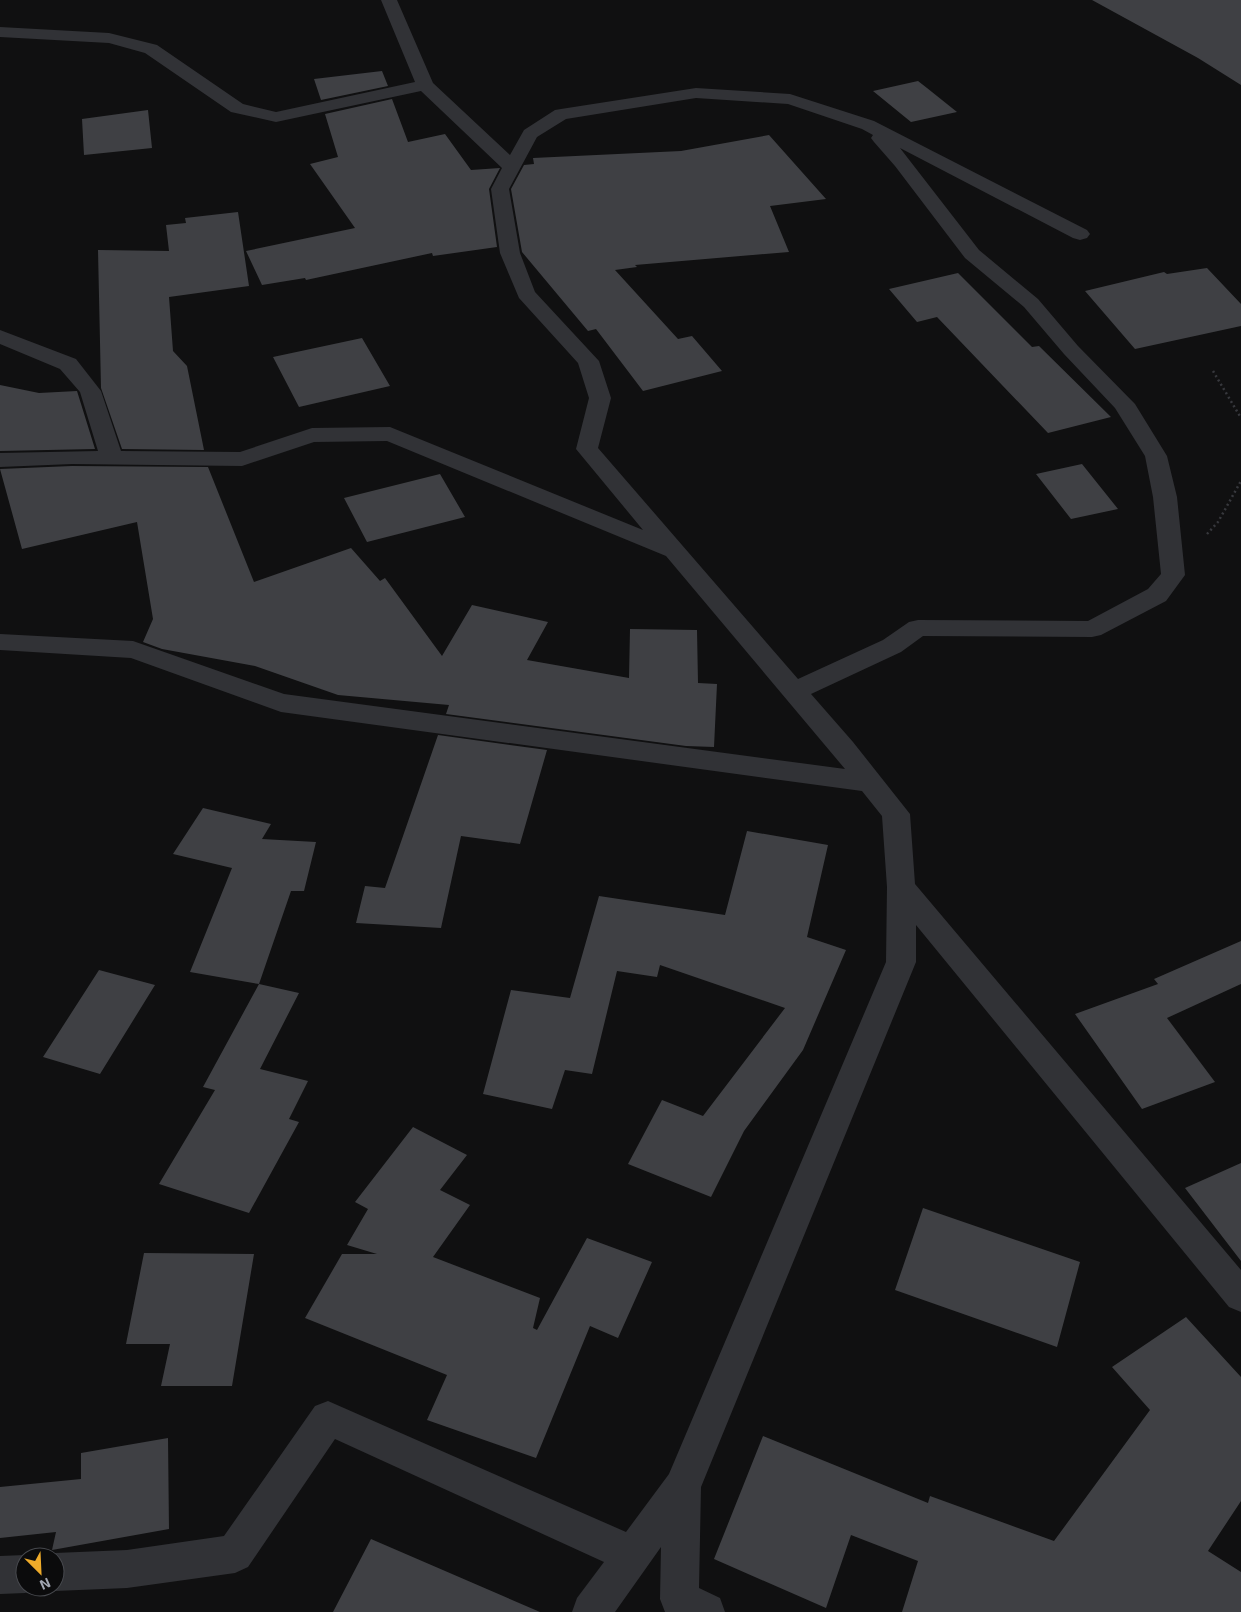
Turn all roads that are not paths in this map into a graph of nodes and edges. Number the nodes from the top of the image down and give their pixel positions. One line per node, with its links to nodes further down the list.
1 (389, 0): 3 (street)
2 (0, 32): 3 (street)
3 (425, 85): 5 (street)
4 (868, 125): 5 (street); 6 (street); 12 (street)
5 (512, 168): 10 (street)
6 (1080, 234)
7 (0, 336): 8 (street)
8 (112, 458): 9 (street); 10 (street)
9 (0, 460)
10 (677, 553): 12 (street)
11 (0, 642): 13 (street)
12 (794, 691): 13 (street)
13 (870, 782): 14 (street)
14 (901, 887): 15 (street); 16 (street)
15 (1241, 1296)
16 (682, 1487): 17 (street); 22 (street)
17 (633, 1555): 18 (street); 21 (street)
18 (65, 1572)
19 (15, 1574): 20 (street)
20 (0, 1575)
21 (591, 1612)
22 (706, 1612)

